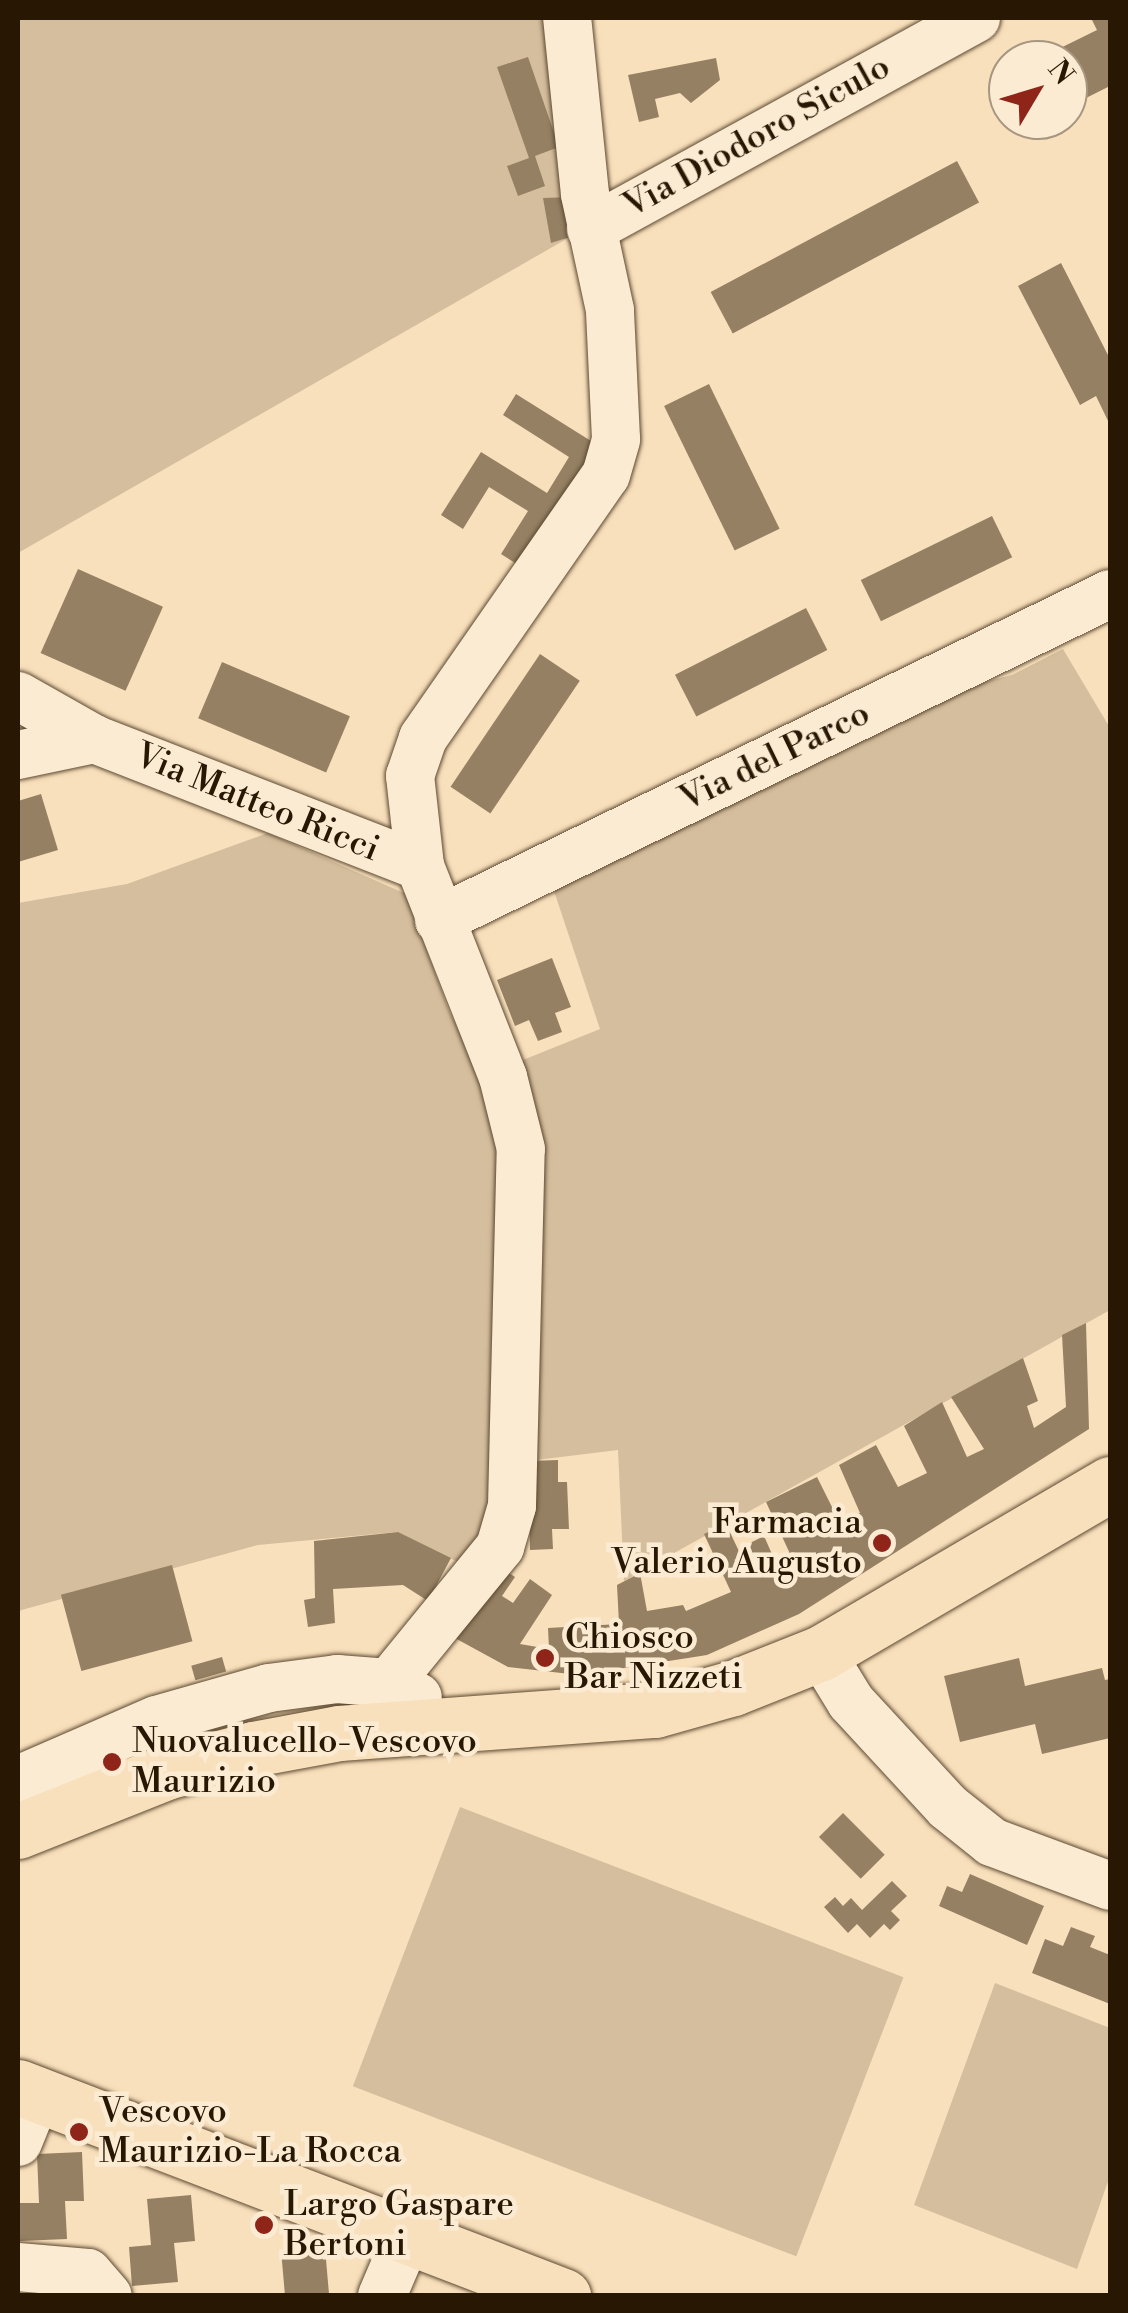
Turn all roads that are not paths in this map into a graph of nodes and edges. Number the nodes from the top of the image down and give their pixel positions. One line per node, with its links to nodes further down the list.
1 (567, 18): 3 (street)
2 (976, 18): 3 (street, Via Diodoro Siculo)
3 (591, 229): 8 (street)
4 (1110, 594): 9 (street, Via del Parco)
5 (18, 696): 6 (street, Via Matteo Ricci)
6 (94, 738): 7 (street, Via Matteo Ricci); 8 (street, Via Matteo Ricci)
7 (18, 755)
8 (420, 866): 9 (street)
9 (439, 920): 12 (street)
10 (1110, 1484): 11 (main road)
11 (821, 1653): 12 (main road); 15 (street)
12 (392, 1705): 13 (street); 14 (main road)
13 (18, 1780)
14 (18, 1830)
15 (1110, 1886)
16 (24, 2108): 17 (main road)
17 (408, 2235): 20 (street); 21 (main road)
18 (18, 2267): 19 (street)
19 (108, 2296)
20 (382, 2296)
21 (563, 2296)

